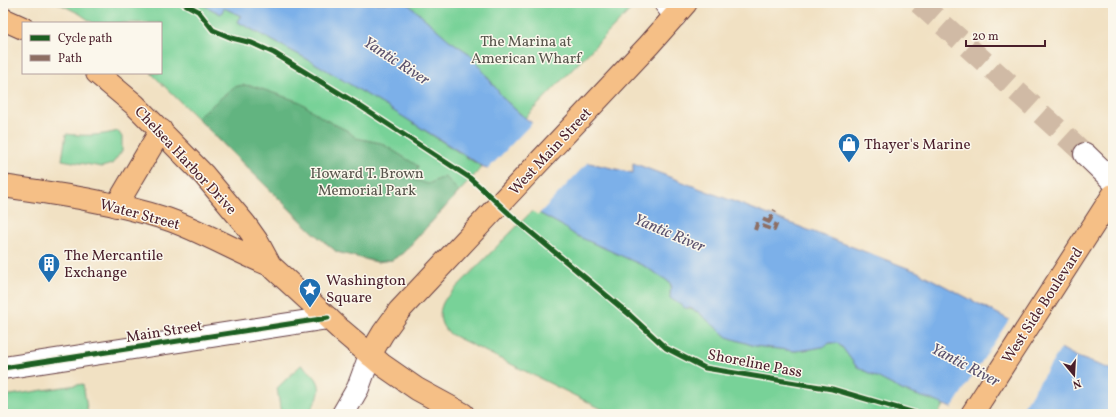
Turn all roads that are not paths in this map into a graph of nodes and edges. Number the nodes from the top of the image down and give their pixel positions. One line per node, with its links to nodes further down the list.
1 (675, 7): 13 (main road, West Main Street)
2 (3, 19): 3 (main road)
3 (22, 28)
4 (98, 74): 5 (main road, Chelsea Harbor Drive)
5 (161, 130): 10 (main road); 11 (main road, Chelsea Harbor Drive)
6 (1085, 154): 7 (street)
7 (1113, 181)
8 (3, 186): 10 (main road, Water Street)
9 (1113, 195): 17 (main road, West Side Boulevard)
10 (116, 206): 11 (main road, Water Street)
11 (270, 265): 12 (main road, Chelsea Harbor Drive)
12 (328, 318): 13 (main road, Chelsea Harbor Drive); 14 (street, Main Street)
13 (370, 355): 15 (street); 16 (main road, Chelsea Harbor Drive)
14 (3, 368)
15 (343, 414)
16 (463, 414)
17 (972, 414)

